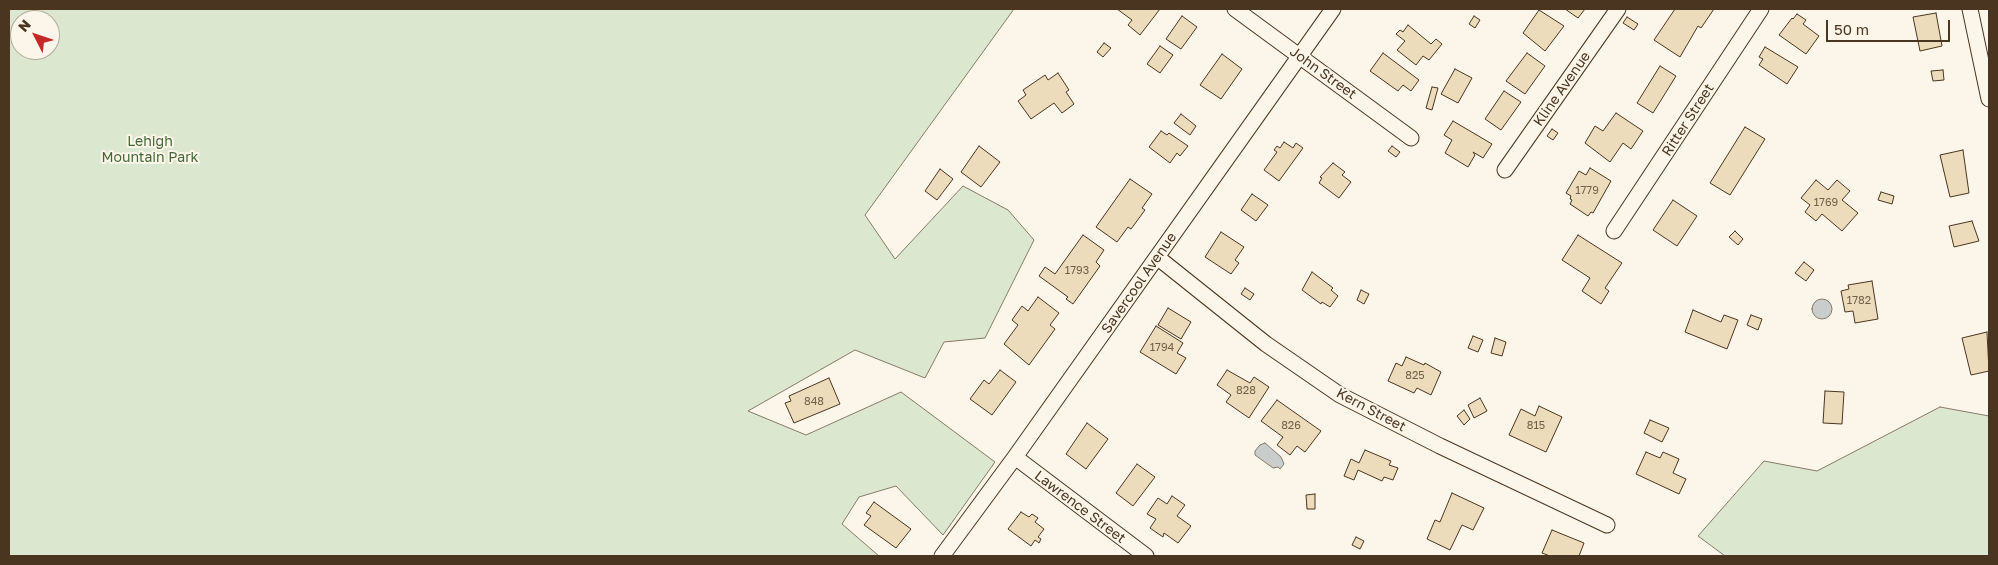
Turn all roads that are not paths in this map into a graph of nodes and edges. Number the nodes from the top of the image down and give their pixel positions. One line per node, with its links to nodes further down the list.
1 (1236, 9): 6 (street, John Street)
2 (1333, 9): 6 (street, Savercool Avenue)
3 (1618, 9): 9 (street, Kline Avenue)
4 (1761, 9): 10 (street, Ritter Street)
5 (1970, 9): 7 (street)
6 (1299, 56): 8 (street, John Street); 11 (street, Savercool Avenue)
7 (1989, 99)
8 (1411, 138)
9 (1505, 170)
10 (1614, 231)
11 (1157, 257): 12 (street, Savercool Avenue); 13 (street, Kern Street)
12 (1015, 457): 14 (street, Savercool Avenue); 15 (street, Lawrence Street)
13 (1607, 525)
14 (942, 556)
15 (1146, 556)

